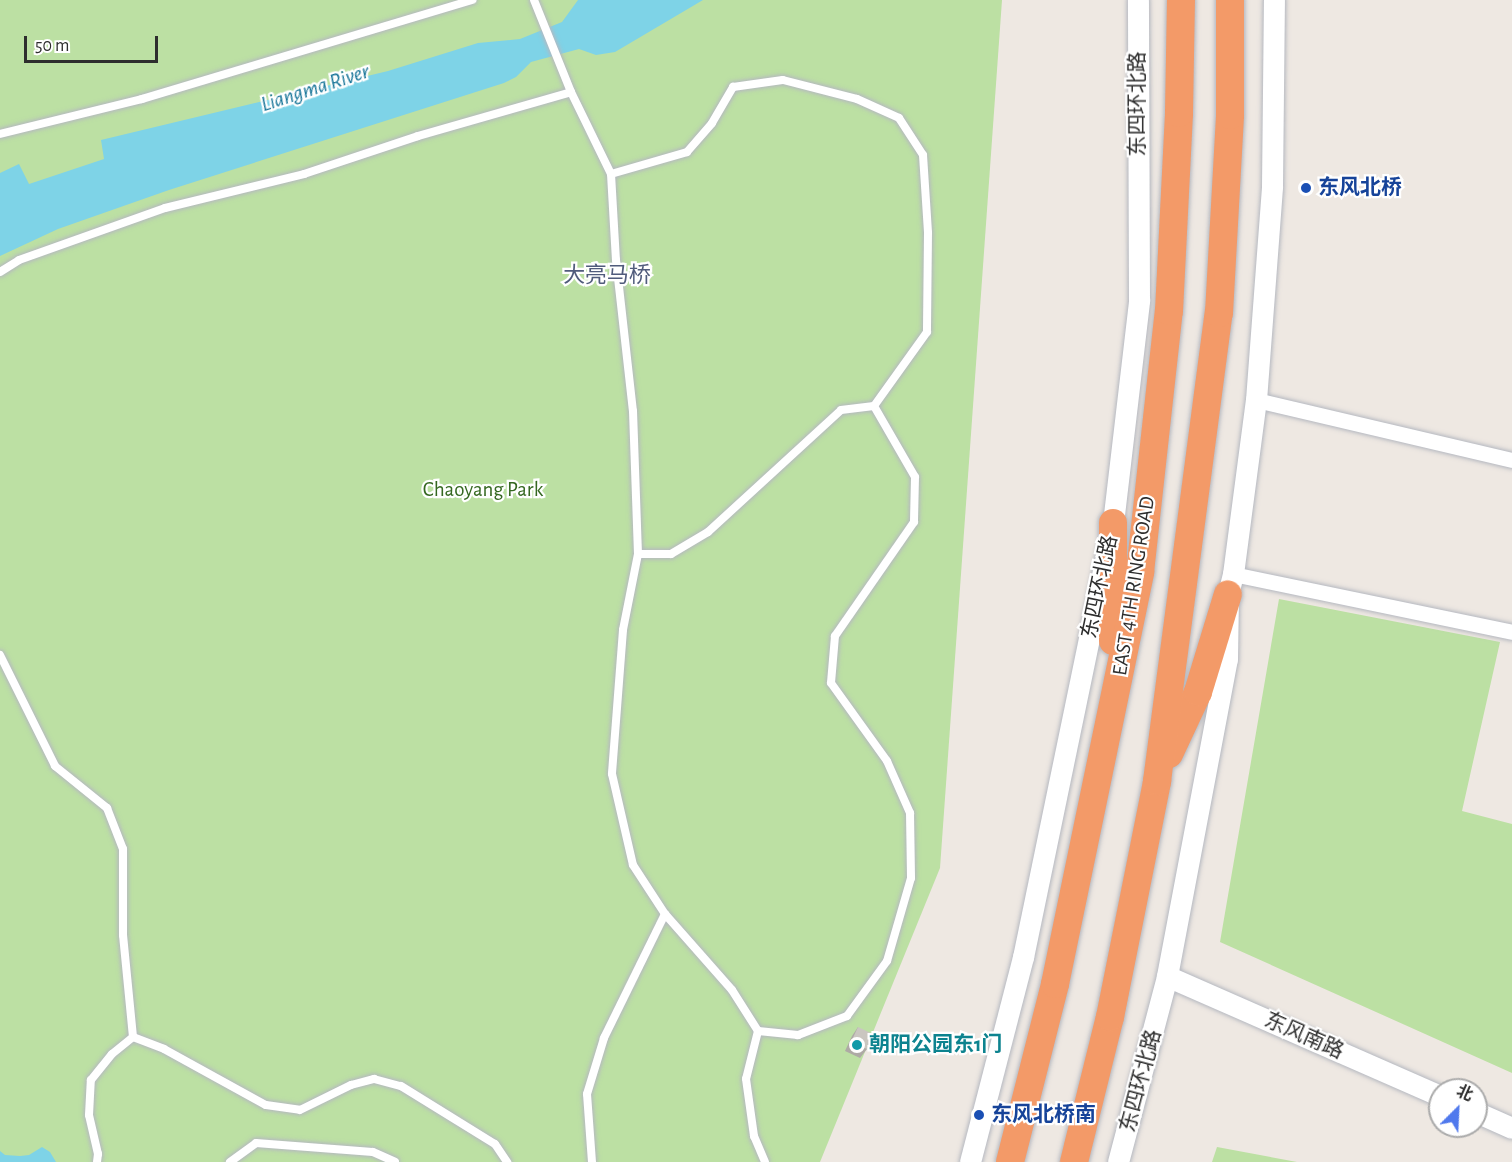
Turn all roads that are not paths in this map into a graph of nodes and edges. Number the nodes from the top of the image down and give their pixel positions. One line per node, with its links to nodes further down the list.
1 (472, 0): 8 (lane)
2 (534, 0): 7 (lane)
3 (1138, 0): 14 (street, 东四环北路)
4 (1181, 0): 19 (highway, EAST 4TH RING ROAD)
5 (1230, 0): 20 (highway)
6 (1274, 0): 11 (street, 东四环北路)
7 (571, 92): 9 (lane); 10 (lane)
8 (0, 134)
9 (610, 174): 12 (lane); 15 (lane)
10 (0, 272)
11 (1256, 400): 13 (street); 16 (street, 东四环北路)
12 (874, 406): 15 (lane); 23 (lane)
13 (1512, 460)
14 (1113, 523): 19 (highway); 34 (street, 东四环北路)
15 (638, 554): 21 (lane)
16 (1230, 584): 17 (street); 20 (highway); 22 (street, 东四环北路)
17 (1512, 632)
18 (0, 656): 24 (lane)
19 (1113, 710): 35 (highway, EAST 4TH RING ROAD)
20 (1157, 781): 36 (highway)
21 (665, 914): 23 (lane); 32 (lane)
22 (1167, 976): 25 (street, 东风南路); 37 (street, 东四环北路)
23 (758, 1031): 33 (lane)
24 (133, 1037): 28 (lane); 31 (lane)
25 (1428, 1091)
26 (1488, 1117): 27 (street)
27 (1512, 1128)
28 (97, 1162)
29 (230, 1162): 30 (lane)
30 (395, 1162)
31 (507, 1162)
32 (592, 1162)
33 (765, 1162)
34 (970, 1162)
35 (1011, 1162)
36 (1074, 1162)
37 (1119, 1162)

